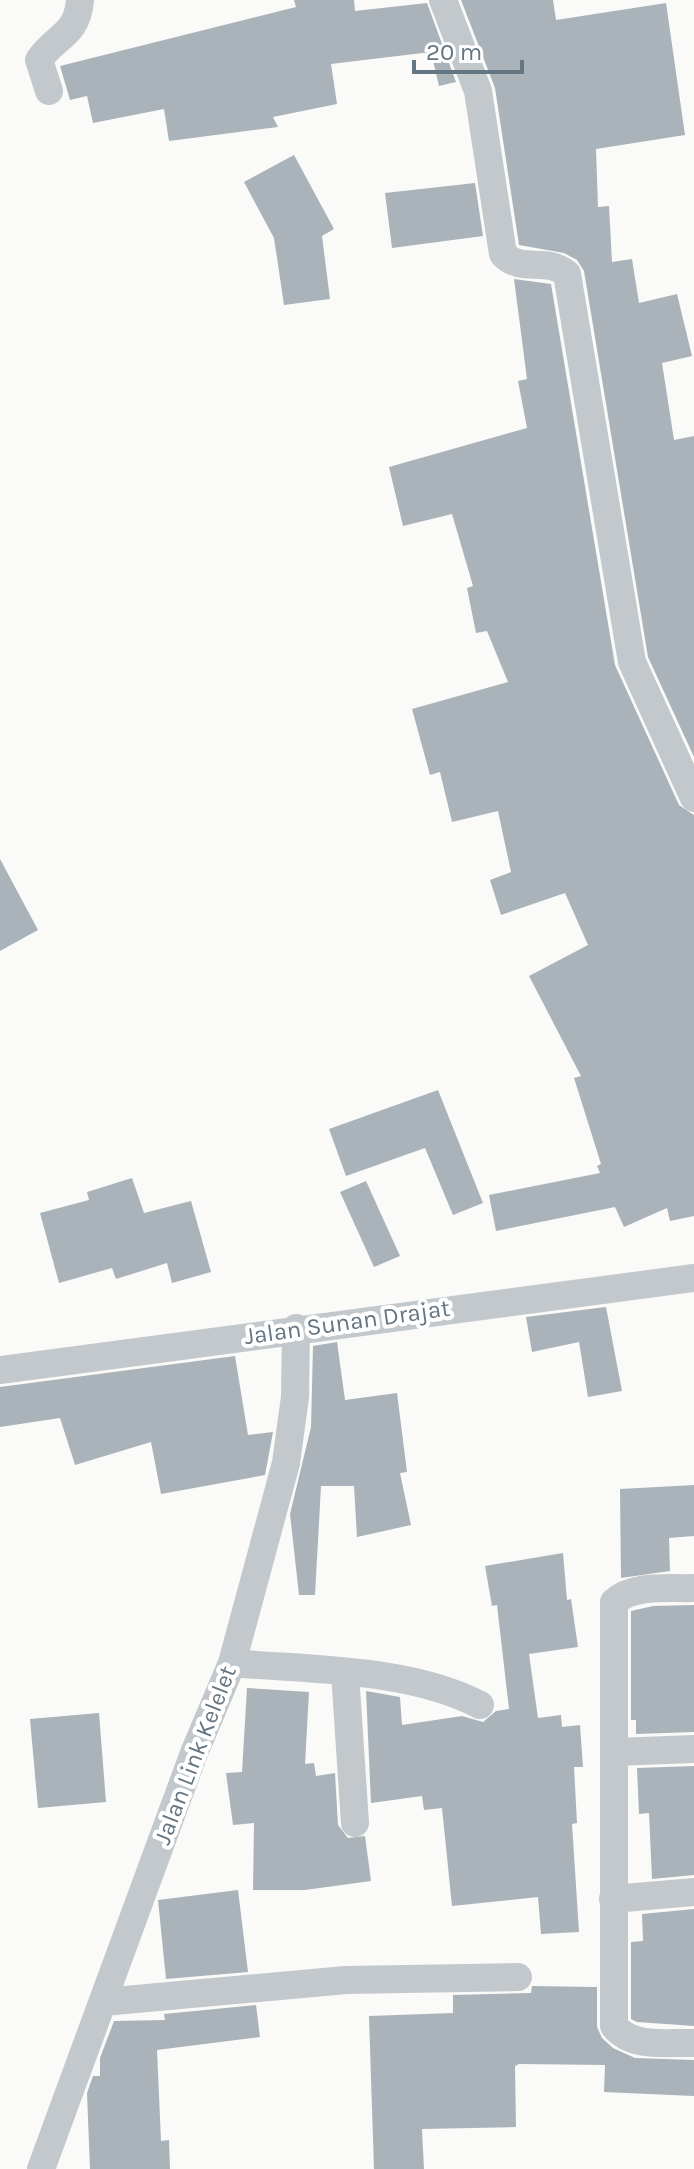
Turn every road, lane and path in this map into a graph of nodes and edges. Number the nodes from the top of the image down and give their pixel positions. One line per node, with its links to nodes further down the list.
1 (80, 0): 3 (street)
2 (443, 0): 4 (street)
3 (49, 91)
4 (694, 798)
5 (694, 1278): 6 (street, Jalan Sunan Drajat)
6 (296, 1328): 7 (street, Jalan Sunan Drajat); 9 (street, Jalan Link Kelelet)
7 (0, 1370)
8 (694, 1588): 13 (street)
9 (232, 1663): 10 (street); 18 (street, Jalan Link Kelelet)
10 (345, 1673): 11 (street); 14 (street)
11 (480, 1705)
12 (694, 1749): 13 (street)
13 (616, 1752): 16 (street)
14 (355, 1823)
15 (694, 1892): 16 (street)
16 (613, 1899): 19 (street)
17 (518, 1977): 18 (street)
18 (103, 2002): 20 (street, Jalan Link Kelelet)
19 (694, 2043)
20 (41, 2169)

